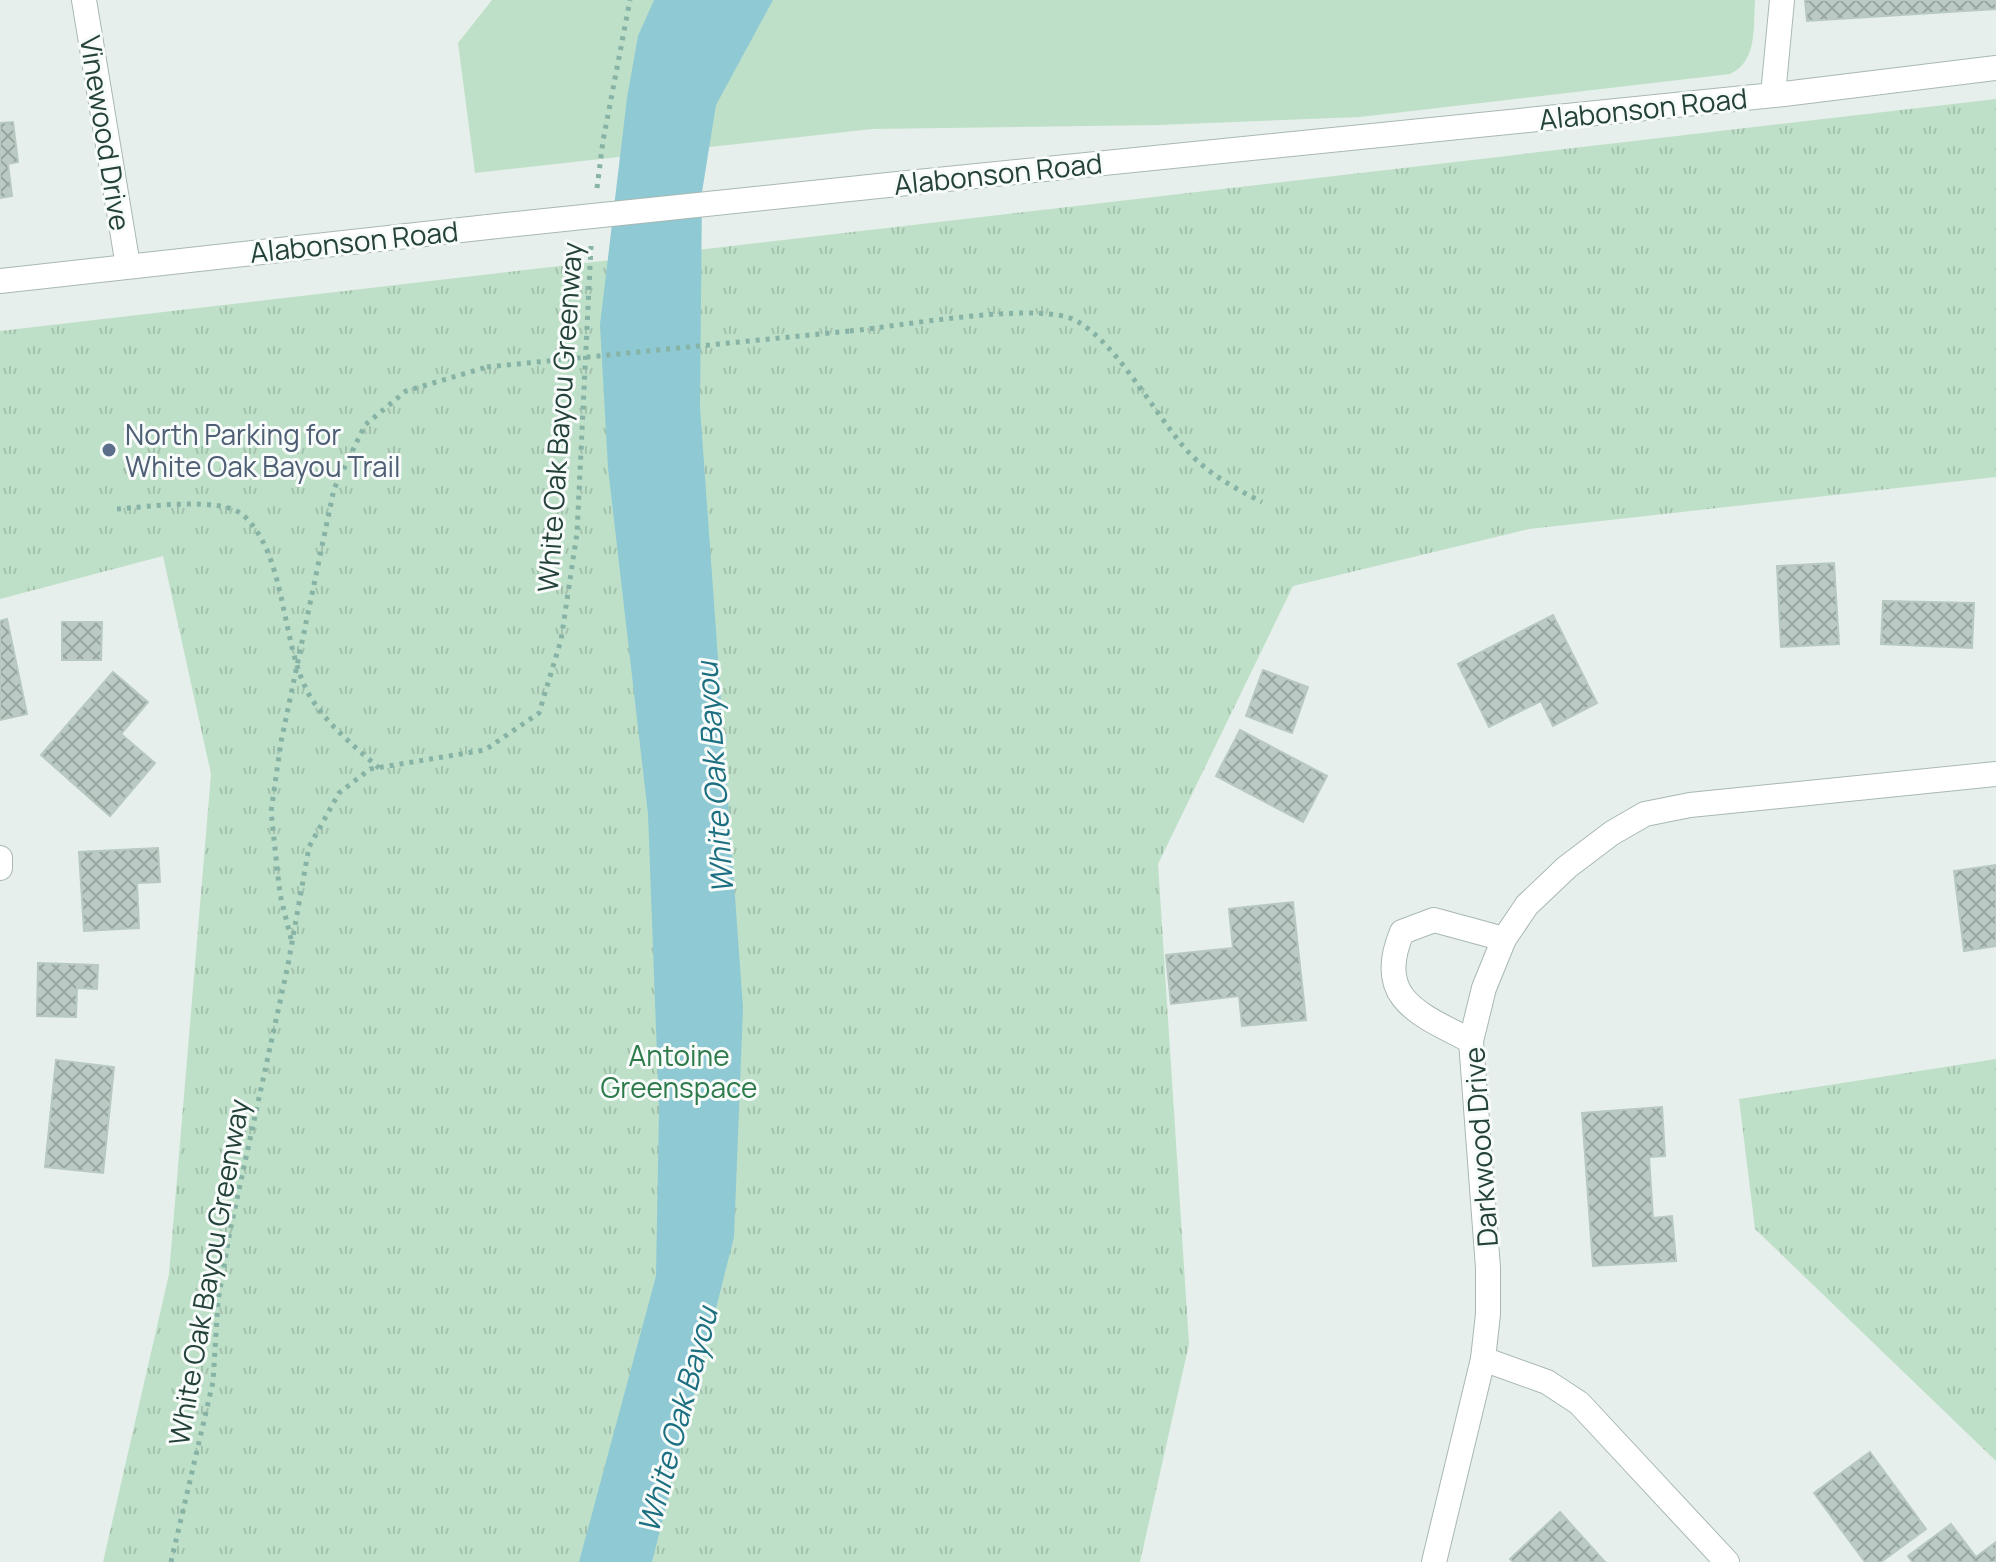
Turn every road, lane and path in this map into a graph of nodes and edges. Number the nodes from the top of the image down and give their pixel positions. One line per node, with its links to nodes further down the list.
1 (84, 0): 8 (street, Vinewood Drive)
2 (630, 0): 6 (path)
3 (1782, 0): 5 (street)
4 (1996, 68): 5 (street, Alabonson Road)
5 (1773, 95): 8 (street, Alabonson Road, bridge)
6 (596, 199)
7 (591, 242): 13 (path, White Oak Bayou Greenway)
8 (128, 266): 9 (street, Alabonson Road)
9 (0, 281)
10 (1262, 502): 12 (path, White Oak Bayou Greenway, bridge)
11 (117, 509): 12 (path, White Oak Bayou Greenway)
12 (297, 662): 13 (path, White Oak Bayou Greenway); 18 (path, White Oak Bayou Greenway)
13 (380, 768): 18 (path, White Oak Bayou Greenway)
14 (1996, 774): 17 (street, Darkwood Drive)
15 (0, 858): 16 (street)
16 (0, 868)
17 (1504, 939): 19 (street, Darkwood Drive); 19 (street)
18 (291, 942): 21 (path, White Oak Bayou Greenway)
19 (1471, 1041): 20 (street, Darkwood Drive)
20 (1483, 1359): 22 (street, Darkwood Drive); 23 (street)
21 (171, 1562)
22 (1434, 1562)
23 (1727, 1562)

